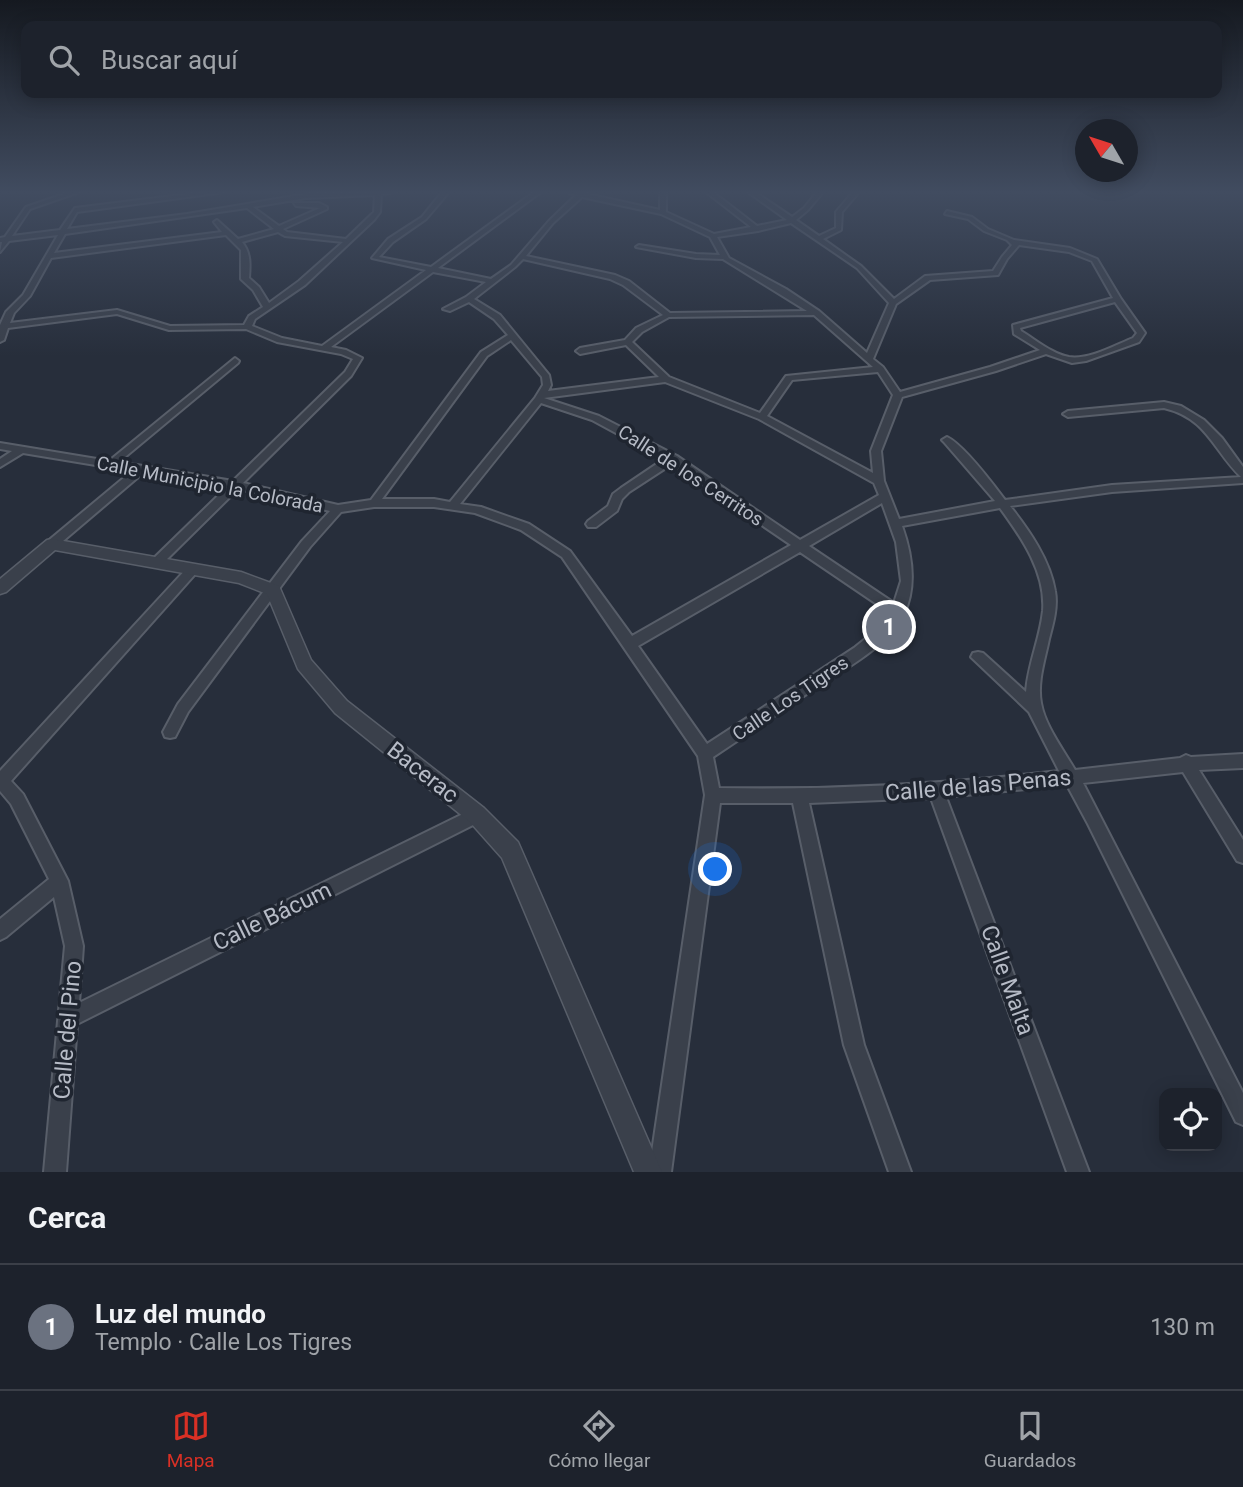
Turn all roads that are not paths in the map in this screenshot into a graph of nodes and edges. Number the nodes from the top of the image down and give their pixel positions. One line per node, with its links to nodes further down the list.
1 (54, 247): 13 (street)
2 (121, 247): 13 (street)
3 (243, 247): 21 (street)
4 (342, 247): 21 (street)
5 (386, 247): 16 (street)
6 (463, 247): 16 (street)
7 (531, 247): 14 (street)
8 (639, 247): 15 (street)
9 (719, 247): 15 (street)
10 (830, 247): 20 (street)
11 (1014, 247): 20 (street)
12 (1047, 247): 19 (street)
13 (49, 256): 25 (street)
14 (522, 257): 17 (street); 24 (street)
15 (724, 257): 23 (street)
16 (429, 271): 17 (street); 30 (street)
17 (490, 281): 18 (street)
18 (469, 299): 22 (street); 27 (street)
19 (1117, 299): 31 (street); 31 (street)
20 (893, 303): 33 (street)
21 (268, 308): 26 (street)
22 (447, 309)
23 (816, 313): 24 (street); 33 (street)
24 (668, 315): 29 (street)
25 (3, 327): 26 (street); 28 (street)
26 (247, 327): 30 (street)
27 (512, 336): 38 (street); 54 (street)
28 (0, 341)
29 (628, 342): 32 (street); 36 (street)
30 (323, 349): 52 (street)
31 (1048, 349): 37 (street)
32 (579, 351)
33 (869, 359): 35 (street)
34 (235, 361): 47 (street)
35 (880, 369): 37 (street); 40 (street)
36 (666, 379): 38 (street); 40 (street)
37 (898, 395): 51 (street, Calle Los Tigres)
38 (541, 397): 45 (street, Calle de los Cerritos); 56 (street)
39 (1068, 414): 49 (street)
40 (762, 417): 51 (street)
41 (947, 440): 55 (street)
42 (0, 446): 43 (street, Calle Municipio la Colorada)
43 (19, 451): 44 (street, Calle Municipio la Colorada); 46 (street); 47 (street, Calle Municipio la Colorada)
44 (0, 456)
45 (673, 458): 59 (street); 61 (street, Calle de los Cerritos)
46 (0, 464)
47 (111, 464): 48 (street, Calle Municipio la Colorada)
48 (141, 469): 52 (street, Calle Municipio la Colorada); 60 (street)
49 (1243, 474)
50 (1243, 480): 55 (street)
51 (879, 481): 53 (street, Calle Los Tigres)
52 (236, 485): 57 (street, Calle Municipio la Colorada); 62 (street)
53 (884, 497): 58 (street, Calle Los Tigres); 61 (street)
54 (374, 503): 56 (street, Calle Municipio la Colorada); 57 (street, Calle Municipio la Colorada)
55 (999, 503): 58 (street); 69 (street)
56 (453, 506): 67 (street, Calle Municipio la Colorada)
57 (338, 509): 65 (street)
58 (896, 523): 66 (street, Calle Los Tigres)
59 (592, 524)
60 (52, 544): 62 (street); 64 (street)
61 (801, 547): 66 (street, Calle de los Cerritos); 67 (street)
62 (156, 562): 63 (street)
63 (193, 569): 65 (street); 75 (street)
64 (0, 588)
65 (273, 590): 70 (street); 79 (street, Bacerac)
66 (898, 612): 71 (street, Calle Los Tigres)
67 (630, 643): 71 (street, Calle Municipio la Colorada)
68 (978, 657): 69 (street)
69 (1035, 708): 74 (street)
70 (170, 732)
71 (705, 754): 77 (street, Calle Municipio la Colorada)
72 (1243, 761): 73 (street, Calle de las Penas)
73 (1185, 762): 74 (street, Calle de las Penas); 80 (street)
74 (1073, 777): 76 (street, Calle de las Penas); 84 (street)
75 (0, 781): 81 (street, Calle del Pino)
76 (936, 790): 78 (street, Calle de las Penas); 89 (street, Calle Malta)
77 (713, 795): 78 (street, Calle de las Penas); 87 (street, Calle Municipio la Colorada)
78 (800, 797): 88 (street)
79 (477, 815): 83 (street, Calle Bácum); 86 (street, Bacerac)
80 (1243, 855)
81 (58, 881): 82 (street); 83 (street, Calle del Pino)
82 (0, 931)
83 (68, 1018): 85 (street, Calle del Pino)
84 (1243, 1115)
85 (55, 1172)
86 (648, 1172)
87 (660, 1172)
88 (900, 1172)
89 (1078, 1172)

